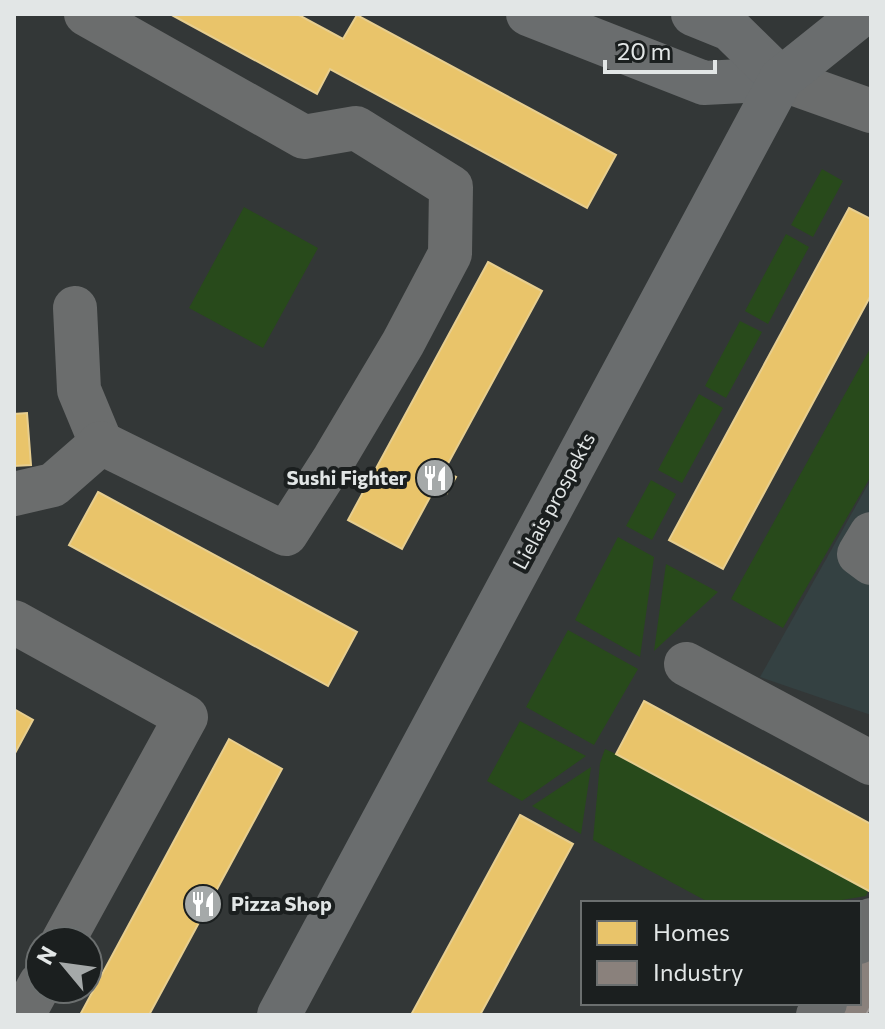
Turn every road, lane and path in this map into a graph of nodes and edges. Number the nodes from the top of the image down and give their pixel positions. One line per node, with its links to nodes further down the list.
1 (86, 14): 8 (street)
2 (528, 14): 5 (main road)
3 (693, 14): 5 (main road)
4 (862, 14): 5 (main road, Lielais prospekts)
5 (781, 79): 6 (street); 18 (main road, Lielais prospekts)
6 (871, 111)
7 (75, 308): 8 (street)
8 (101, 443): 9 (street)
9 (14, 494)
10 (871, 534): 11 (street)
11 (871, 563)
12 (14, 622): 16 (street)
13 (686, 664): 14 (street)
14 (871, 763)
15 (871, 920): 17 (street)
16 (72, 925)
17 (861, 938)
18 (279, 1015)

